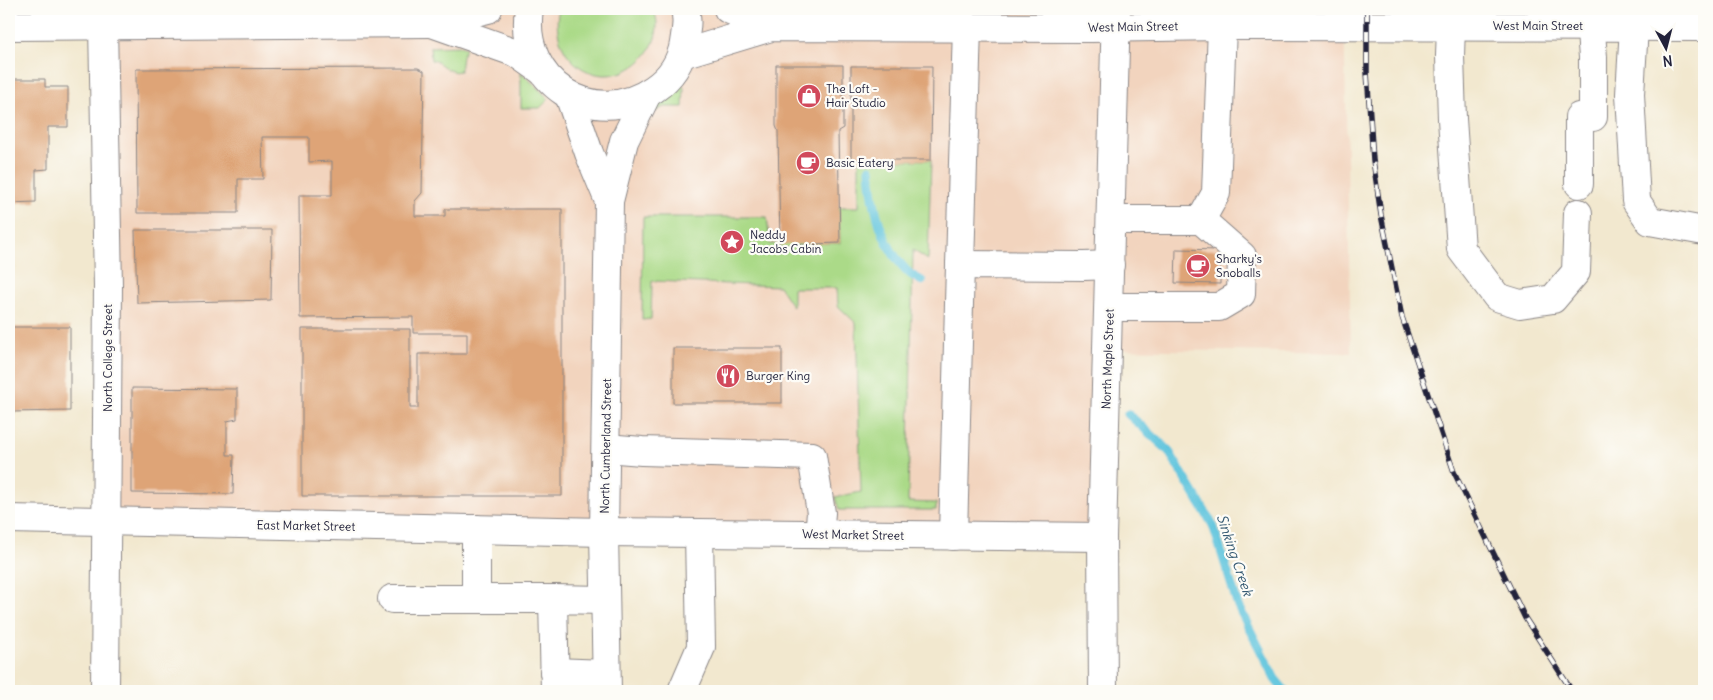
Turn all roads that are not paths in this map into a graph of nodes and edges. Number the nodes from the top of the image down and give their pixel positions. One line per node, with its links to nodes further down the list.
1 (488, 9): 8 (main road)
2 (529, 9): 17 (main road)
3 (685, 9): 16 (main road)
4 (728, 9): 12 (main road, West Main Street)
5 (103, 17): 8 (main road); 9 (main road); 31 (main road, North College Street)
6 (1116, 18): 10 (main road, West Main Street); 13 (main road, West Main Street); 23 (main road, North Maple Street)
7 (1589, 18): 11 (main road, West Main Street); 14 (main road, West Main Street); 20 (main road)
8 (432, 23): 17 (main road)
9 (9, 26)
10 (1222, 26): 11 (main road, West Main Street); 24 (main road)
11 (1451, 26): 22 (main road)
12 (771, 27): 13 (main road, West Main Street); 16 (main road, West Main Street)
13 (968, 27): 26 (main road)
14 (1634, 27): 15 (main road, West Main Street); 25 (main road)
15 (1704, 27)
16 (682, 54): 18 (main road)
17 (540, 70): 19 (main road)
18 (648, 94): 19 (main road); 21 (main road, North Cumberland Street)
19 (569, 96): 21 (main road, North Cumberland Street)
20 (1579, 184)
21 (609, 201): 29 (main road, North Cumberland Street)
22 (1578, 213)
23 (1111, 220): 24 (main road); 27 (main road, North Maple Street)
24 (1201, 220): 28 (main road)
25 (1704, 231)
26 (960, 265): 27 (main road); 36 (main road)
27 (1110, 265): 28 (main road, North Maple Street)
28 (1109, 307): 37 (main road, North Maple Street)
29 (606, 448): 33 (main road, North Cumberland Street); 35 (main road)
30 (9, 519): 31 (main road, East Market Street)
31 (107, 520): 32 (main road, East Market Street); 44 (main road, North College Street)
32 (476, 530): 33 (main road, East Market Street); 39 (main road)
33 (604, 532): 34 (main road, West Market Street); 41 (main road, North Cumberland Street)
34 (699, 533): 35 (main road, West Market Street); 45 (main road)
35 (819, 534): 36 (main road, West Market Street)
36 (953, 536): 37 (main road, West Market Street)
37 (1102, 537): 46 (main road, North Maple Street)
38 (392, 599): 39 (main road)
39 (476, 599): 40 (main road)
40 (553, 599): 41 (main road); 42 (main road)
41 (605, 600): 43 (main road, North Cumberland Street)
42 (555, 682): 43 (main road)
43 (606, 682)
44 (105, 691)
45 (682, 691)
46 (1103, 691)

